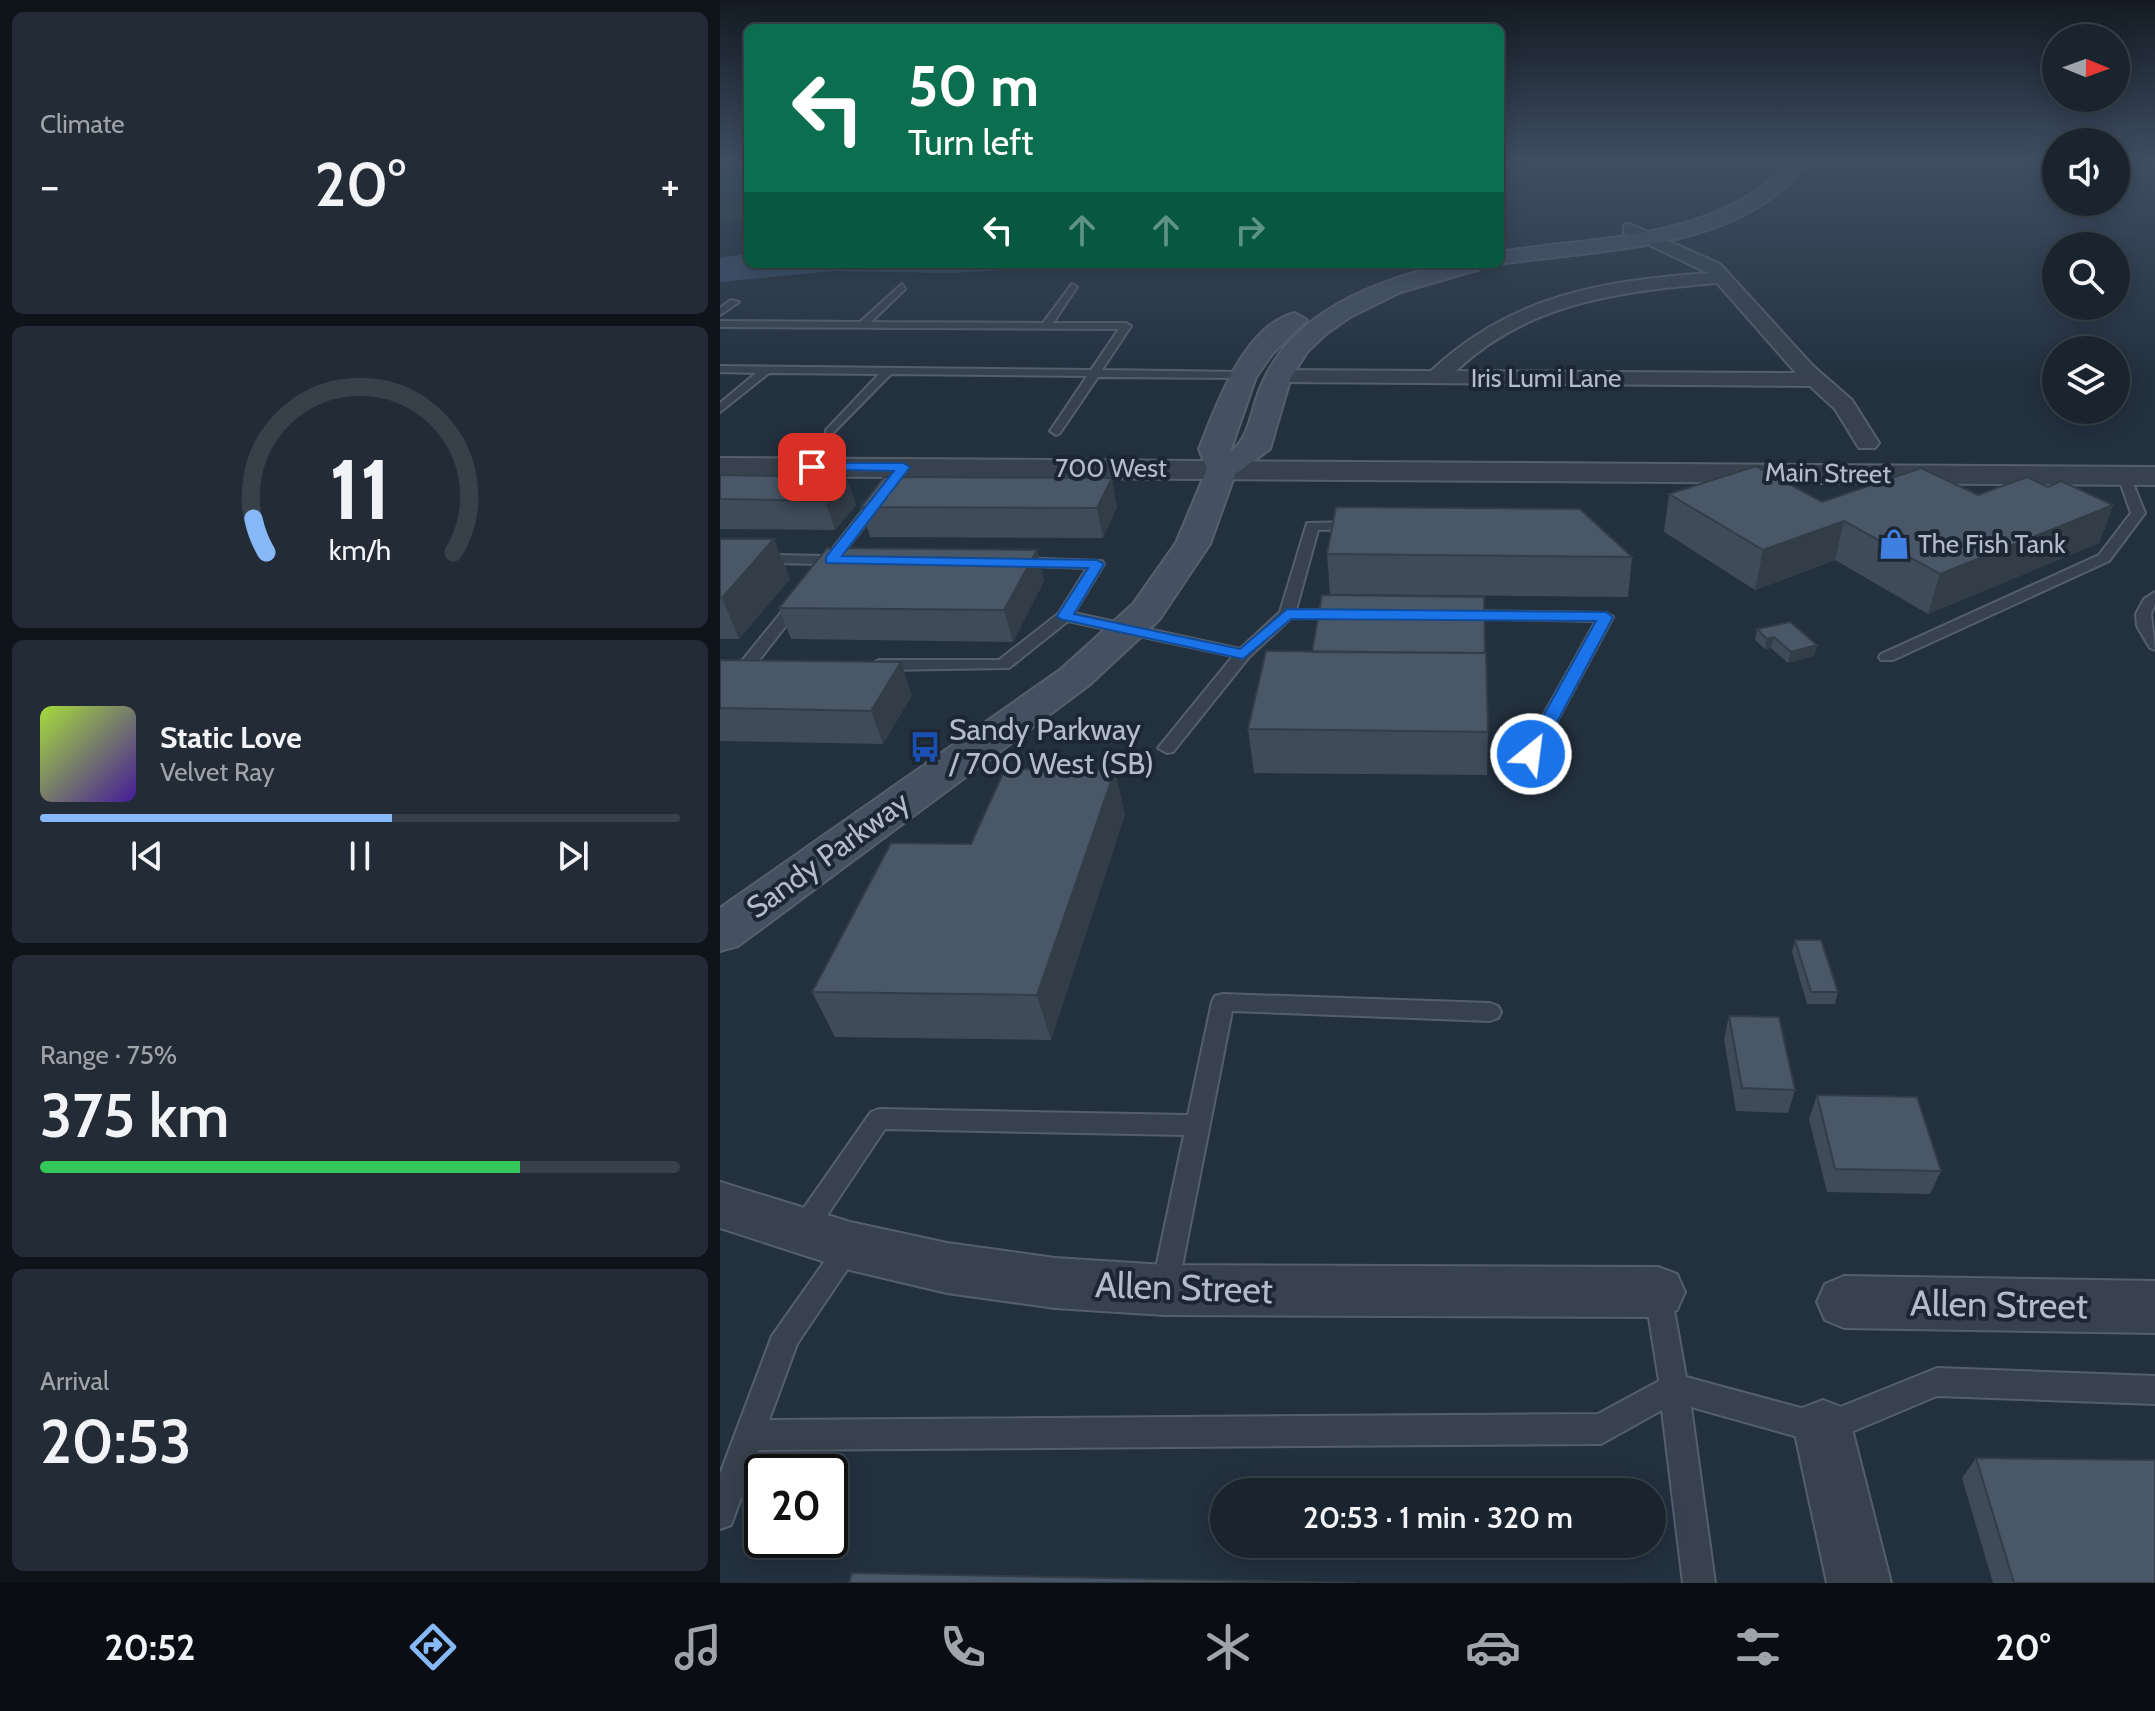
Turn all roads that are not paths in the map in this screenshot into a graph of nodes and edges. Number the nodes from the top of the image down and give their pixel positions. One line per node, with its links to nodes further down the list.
1 (1621, 234): 4 (main road)
2 (1628, 234): 5 (main road)
3 (1642, 234): 8 (street)
4 (1504, 247)
5 (1504, 257)
6 (1413, 268): 20 (main road)
7 (1459, 268): 21 (main road)
8 (1723, 277): 22 (street); 23 (street)
9 (902, 287): 14 (lane)
10 (1072, 287): 15 (lane)
11 (734, 302): 12 (lane)
12 (720, 312)
13 (720, 324): 14 (lane)
14 (863, 324): 15 (lane)
15 (1046, 325): 19 (lane)
16 (720, 369): 17 (lane)
17 (766, 370): 18 (lane); 24 (lane)
18 (889, 370): 19 (lane); 26 (lane)
19 (1098, 372): 20 (lane); 25 (lane)
20 (1241, 375): 29 (main road)
21 (1278, 376): 22 (street, Iris Lumi Lane); 29 (main road)
22 (1436, 378): 23 (street, Iris Lumi Lane)
23 (1814, 380): 27 (street)
24 (720, 409)
25 (1056, 431)
26 (830, 432)
27 (1867, 443)
28 (720, 467): 33 (street, 700 West)
29 (1222, 469): 30 (street, 700 West); 33 (street, 700 West); 44 (main road, Sandy Parkway)
30 (1501, 470): 31 (street, Main Street)
31 (2124, 476): 32 (street, Main Street); 47 (lane)
32 (2155, 476)
33 (894, 479): 36 (lane)
34 (1372, 526): 40 (lane)
35 (720, 558): 36 (lane)
36 (831, 560): 37 (lane); 48 (lane)
37 (862, 560)
38 (1003, 562): 43 (lane)
39 (2155, 596): 45 (lane)
40 (1287, 614): 41 (lane); 46 (lane)
41 (1351, 615)
42 (1446, 615): 51 (lane)
43 (1065, 616): 44 (lane); 49 (lane)
44 (1126, 630): 46 (lane); 52 (main road, Sandy Parkway)
45 (2155, 645)
46 (1243, 654): 50 (lane)
47 (1887, 657)
48 (748, 665)
49 (859, 665)
50 (1167, 748)
51 (1531, 754)
52 (720, 933)
53 (1490, 1012): 54 (lane)
54 (1197, 1125): 56 (lane); 57 (lane)
55 (720, 1205): 56 (street, Allen Street)
56 (826, 1239): 57 (street, Allen Street); 64 (lane)
57 (1165, 1290): 58 (street, Allen Street)
58 (1658, 1292): 61 (lane)
59 (1844, 1302): 60 (street, Allen Street)
60 (2155, 1307)
61 (1674, 1388): 63 (lane); 64 (lane); 67 (lane)
62 (2155, 1390): 63 (lane)
63 (1823, 1429): 68 (street)
64 (748, 1435): 65 (lane)
65 (728, 1465): 66 (lane)
66 (720, 1514)
67 (1699, 1583)
68 (1859, 1583)

